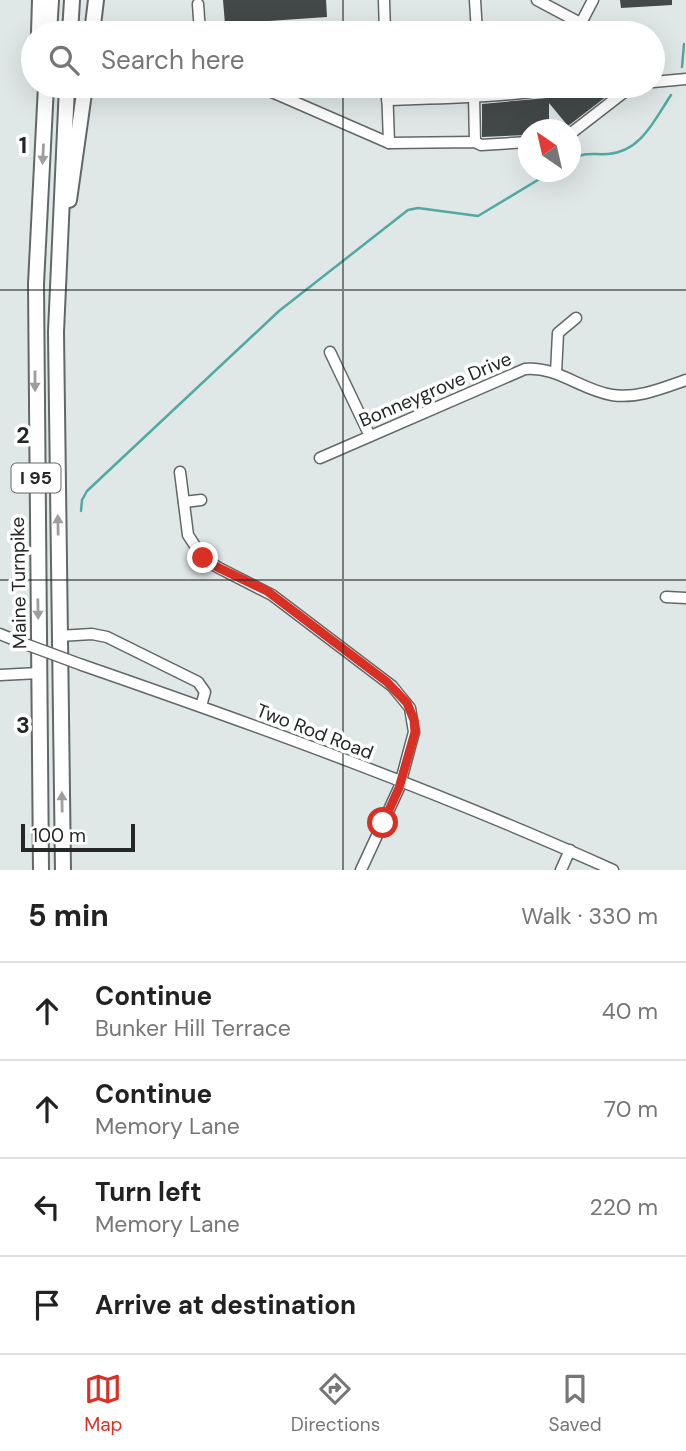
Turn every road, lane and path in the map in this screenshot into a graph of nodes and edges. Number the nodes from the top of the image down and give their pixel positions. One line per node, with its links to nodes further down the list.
1 (40, 0): 10 (highway)
2 (51, 0): 11 (highway)
3 (72, 0): 12 (highway)
4 (96, 0): 13 (highway)
5 (384, 0): 15 (street)
6 (475, 0): 16 (street)
7 (537, 0): 17 (street)
8 (593, 0): 18 (street)
9 (198, 4): 14 (street)
10 (39, 21)
11 (50, 21)
12 (71, 21)
13 (93, 21)
14 (199, 21)
15 (385, 21)
16 (476, 21)
17 (577, 21)
18 (582, 21)
19 (686, 79): 20 (street)
20 (665, 81)
21 (45, 98): 47 (highway, Maine Turnpike / I 95, one-way to 47)
22 (66, 98): 33 (highway, I 95)
23 (83, 98): 33 (highway)
24 (286, 98): 31 (street)
25 (413, 98): 28 (street)
26 (478, 98): 30 (street)
27 (616, 98): 29 (street)
28 (387, 100): 31 (street)
29 (581, 125)
30 (475, 142): 31 (street); 32 (street)
31 (390, 143)
32 (518, 143)
33 (57, 278): 46 (highway, I 95, one-way to 33)
34 (576, 318): 36 (street)
35 (330, 352): 38 (street)
36 (556, 373): 37 (street, Bonneygrove Drive); 38 (street, Bonneygrove Drive)
37 (686, 380)
38 (370, 436): 39 (street, Bonneygrove Drive)
39 (320, 458)
40 (180, 472): 42 (street)
41 (201, 500): 42 (street)
42 (184, 502): 50 (street)
43 (666, 597): 44 (street)
44 (686, 598)
45 (0, 634): 49 (street, Two Rod Road, bridge)
46 (59, 636): 49 (street); 53 (highway, I 95, one-way to 46)
47 (39, 674): 48 (street); 52 (highway, Maine Turnpike / I 95)
48 (0, 675)
49 (201, 706): 50 (street, Two Rod Road)
50 (401, 782): 51 (street, Two Rod Road); 54 (street)
51 (570, 850): 55 (street); 56 (street, Two Rod Road)
52 (41, 870)
53 (63, 870)
54 (361, 870)
55 (561, 870)
56 (613, 870)

